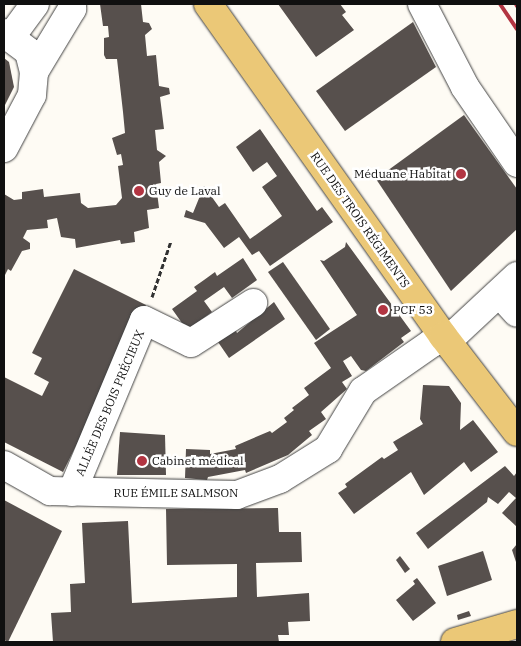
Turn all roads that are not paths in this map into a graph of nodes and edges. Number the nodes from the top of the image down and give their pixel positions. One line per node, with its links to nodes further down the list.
1 (35, 4): 5 (street)
2 (72, 4): 5 (street)
3 (208, 4): 10 (main road, RUE DES TROIS RÉGIMENTS)
4 (422, 4): 7 (street)
5 (19, 49): 6 (street)
6 (4, 148)
7 (517, 163)
8 (512, 292): 10 (street, RUE ÉMILE SALMSON)
9 (253, 303): 13 (street, ALLÉE DES BOIS PRÉCIEUX)
10 (443, 336): 11 (main road, RUE DES TROIS RÉGIMENTS); 13 (street, RUE ÉMILE SALMSON)
11 (517, 432)
12 (4, 465): 13 (street, RUE ÉMILE SALMSON)
13 (72, 492)
14 (517, 624): 15 (main road)
15 (455, 642)

